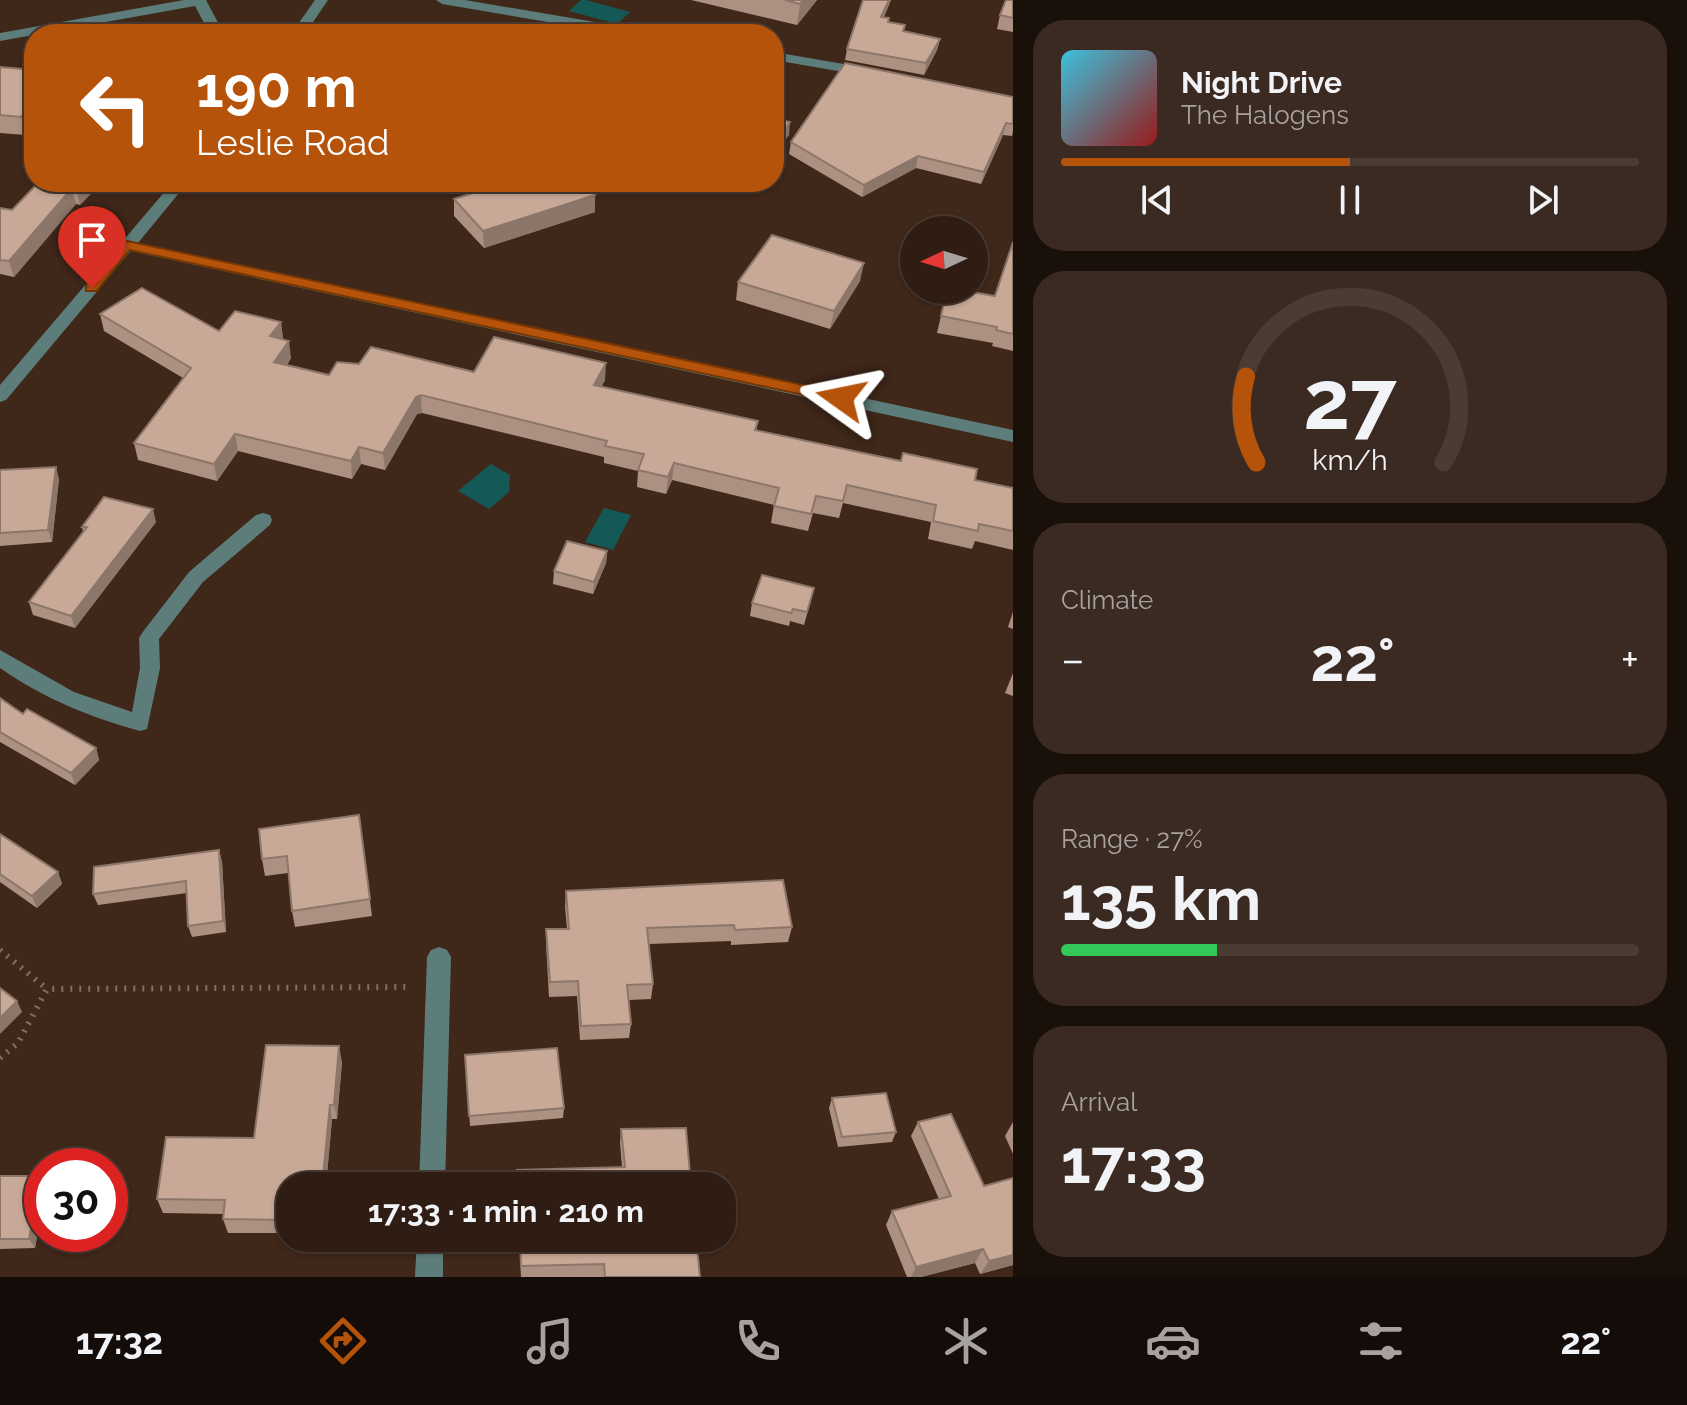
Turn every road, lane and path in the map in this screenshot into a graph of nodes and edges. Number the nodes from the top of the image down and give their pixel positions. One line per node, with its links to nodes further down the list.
1 (322, 0): 6 (street)
2 (442, 0): 7 (street)
3 (199, 1): 4 (street); 5 (street)
4 (70, 24)
5 (212, 24)
6 (305, 24)
7 (583, 24)
8 (0, 25): 9 (street)
9 (24, 32)
10 (24, 32): 11 (street)
11 (0, 37)
12 (784, 58): 13 (street)
13 (879, 74)
14 (172, 192): 15 (street)
15 (127, 245): 16 (street); 17 (street)
16 (0, 396)
17 (1013, 436)
18 (263, 520): 19 (street)
19 (0, 658)
20 (0, 950): 23 (path)
21 (439, 957): 22 (street)
22 (439, 987): 23 (path); 25 (street)
23 (47, 989): 24 (path)
24 (0, 1058)
25 (432, 1172)
26 (430, 1252): 27 (street)
27 (429, 1277)

